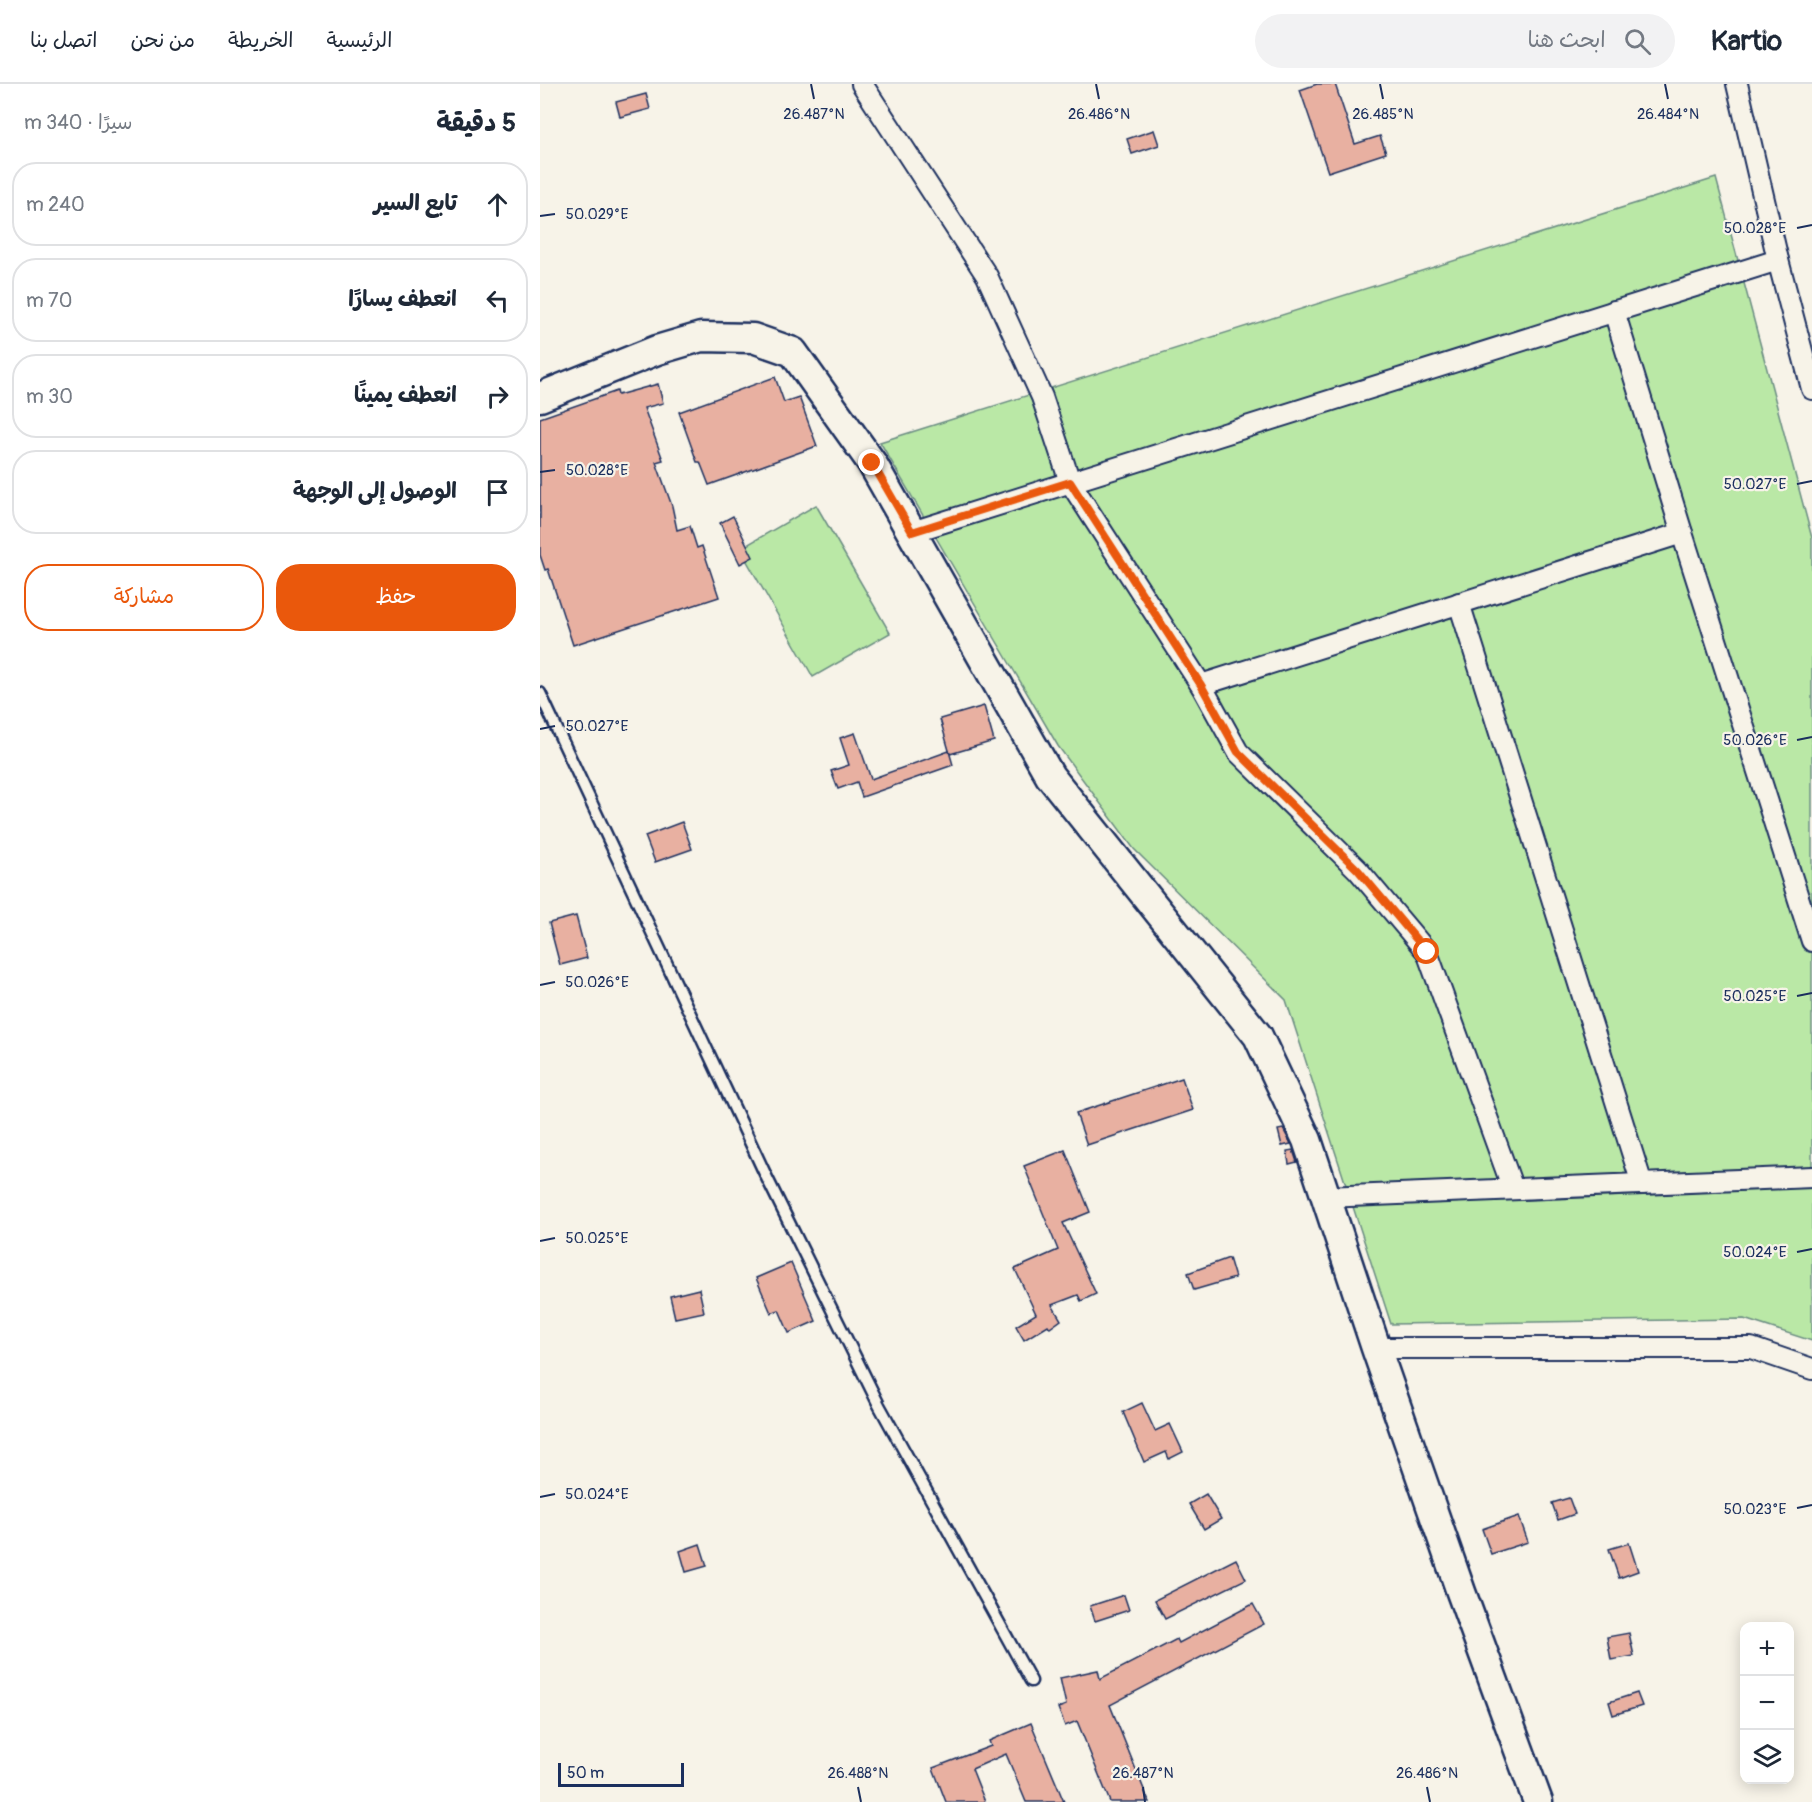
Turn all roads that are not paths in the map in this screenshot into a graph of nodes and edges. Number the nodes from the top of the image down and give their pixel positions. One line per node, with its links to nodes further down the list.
1 (862, 84): 7 (street)
2 (1737, 84): 3 (street)
3 (1778, 261): 4 (street); 5 (street)
4 (1614, 311): 7 (street); 9 (street)
5 (1812, 389)
6 (540, 397): 8 (street)
7 (1070, 482): 8 (street); 11 (street)
8 (912, 532): 17 (street)
9 (1682, 533): 10 (street); 13 (street)
10 (1459, 603): 11 (street); 15 (street)
11 (1201, 685): 16 (street)
12 (540, 693): 20 (lane)
13 (1812, 941)
14 (1812, 1177): 15 (street)
15 (1642, 1184): 16 (street)
16 (1513, 1189): 17 (street)
17 (1325, 1197): 18 (street)
18 (1376, 1348): 19 (street); 21 (street)
19 (1812, 1369)
20 (1031, 1681)
21 (1538, 1802)

